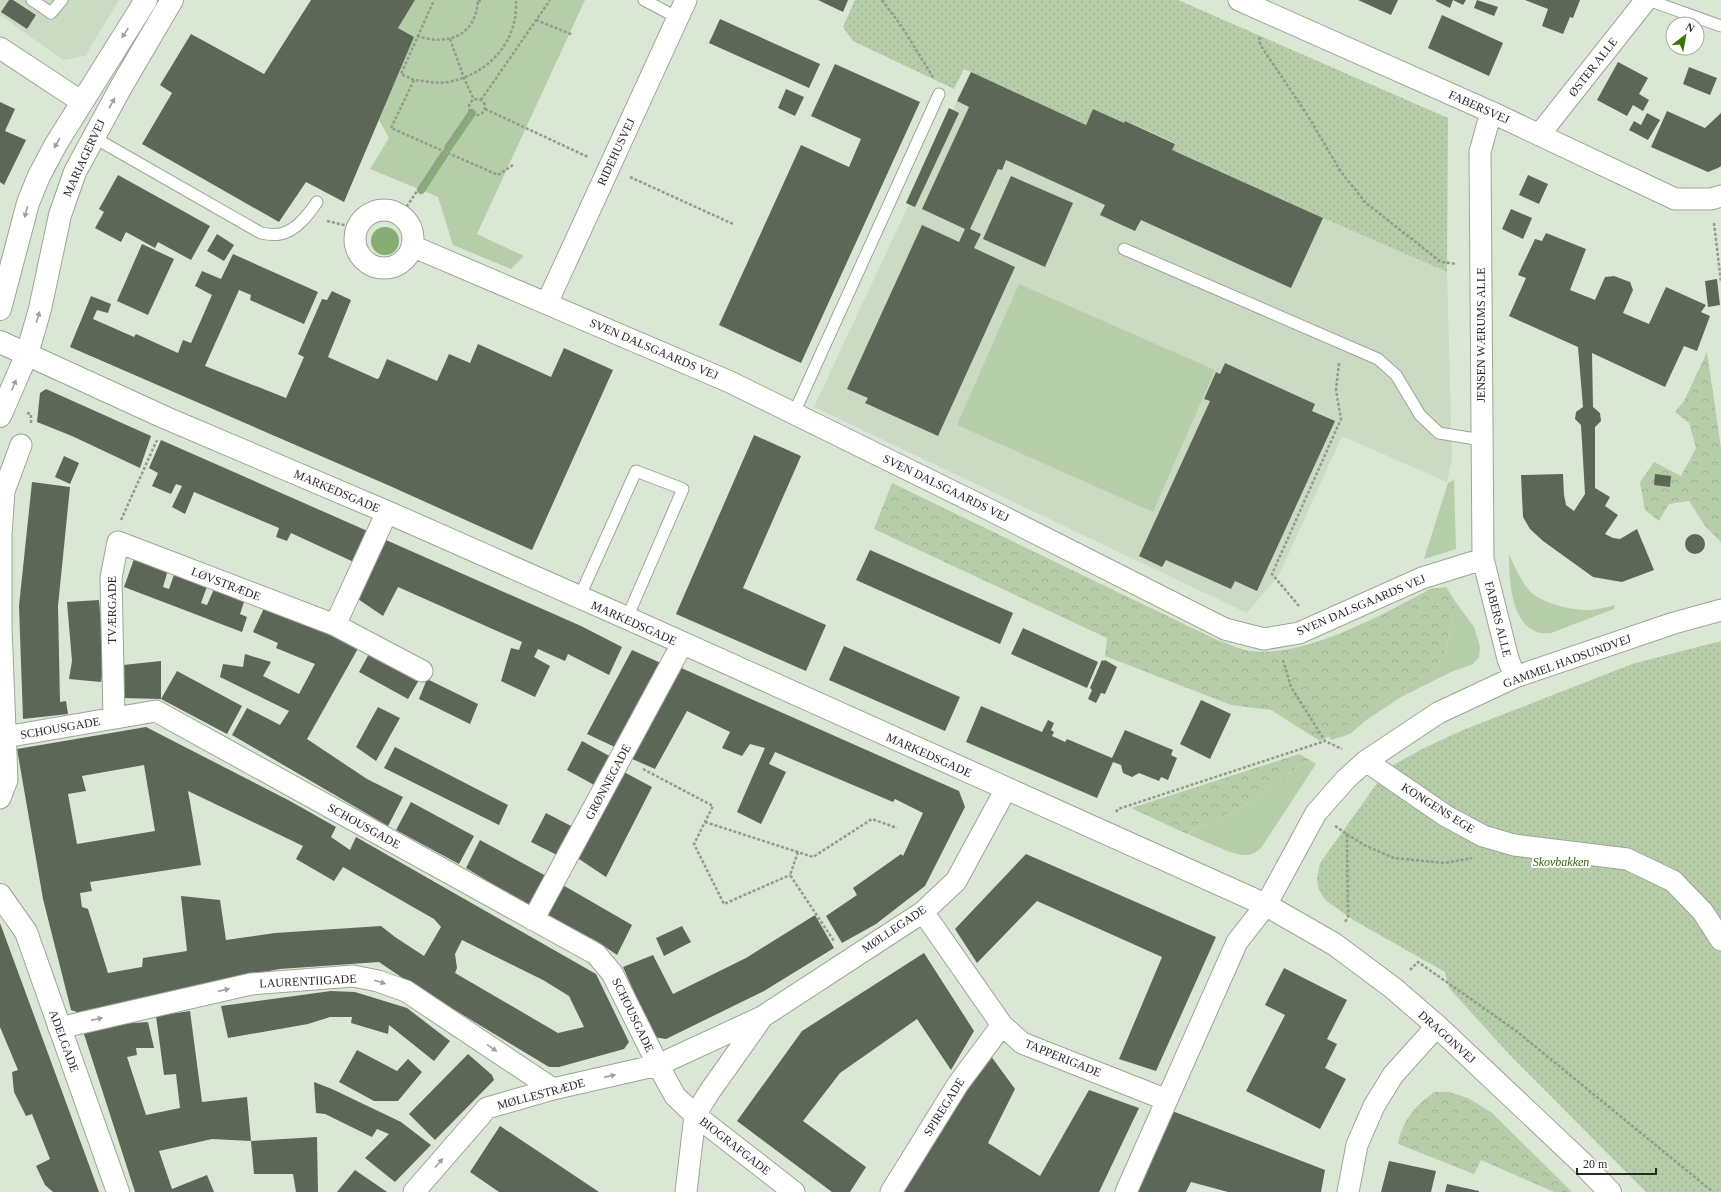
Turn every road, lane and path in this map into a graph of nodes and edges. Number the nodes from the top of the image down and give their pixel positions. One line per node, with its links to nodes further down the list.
1 (32, 0): 2 (lane)
2 (62, 0)
3 (146, 0): 27 (main road, one-way to 27)
4 (172, 0): 31 (main road, MARIAGERVEJ, one-way to 4)
5 (434, 0): 19 (path)
6 (478, 0): 7 (path); 20 (path)
7 (483, 0)
8 (516, 0): 22 (path)
9 (550, 0): 16 (path)
10 (644, 0): 14 (lane)
11 (882, 0): 24 (path)
12 (1239, 0): 15 (street, FABERSVEJ)
13 (1647, 0): 17 (lane); 30 (street, ØSTER ALLE)
14 (682, 9): 45 (street, RIDEHUSVEJ)
15 (1270, 14): 29 (street, FABERSVEJ); 43 (path)
16 (536, 20): 18 (path); 26 (path)
17 (1721, 26)
18 (573, 35)
19 (417, 36): 20 (path); 23 (path)
20 (450, 39): 22 (path)
21 (0, 48): 27 (street)
22 (464, 78): 23 (path); 25 (path)
23 (414, 80): 32 (path)
24 (939, 94): 50 (lane)
25 (474, 100): 26 (path); 28 (path)
26 (481, 100): 28 (path)
27 (82, 102): 46 (main road, one-way to 46)
28 (471, 111): 32 (path)
29 (1491, 112): 30 (street, FABERSVEJ); 43 (street, JENSEN WÆRUMS ALLE)
30 (1539, 135): 34 (street, FABERSVEJ)
31 (93, 137): 38 (lane); 49 (main road, MARIAGERVEJ, one-way to 31)
32 (444, 151): 33 (path); 37 (path)
33 (513, 165)
34 (1716, 198): 44 (path)
35 (317, 202): 38 (lane)
36 (693, 206): 39 (path)
37 (401, 215): 40 (street); 41 (street)
38 (307, 217): 40 (path)
39 (733, 224)
40 (357, 228): 41 (street)
41 (412, 246): 45 (street, SVEN DALSGAARDS VEJ)
42 (1124, 249): 48 (lane)
43 (1481, 266): 53 (street, JENSEN WÆRUMS ALLE)
44 (1721, 282)
45 (547, 303): 50 (street, SVEN DALSGAARDS VEJ)
46 (0, 309)
47 (0, 342): 49 (main road, MARKEDSGADE)
48 (1341, 342): 53 (lane); 60 (path)
49 (27, 354): 51 (main road, MARIAGERVEJ, one-way to 49); 52 (main road, MARKEDSGADE)
50 (794, 413): 57 (street, SVEN DALSGAARDS VEJ)
51 (0, 416)
52 (166, 418): 55 (main road, MARKEDSGADE); 56 (path)
53 (1482, 440): 57 (street, JENSEN WÆRUMS ALLE)
54 (21, 445): 68 (street)
55 (387, 512): 58 (main road, MARKEDSGADE); 62 (street)
56 (118, 542): 62 (street, LØVSTRÆDE); 67 (street, TVÆRGADE)
57 (1483, 560): 65 (street, FABERS ALLE)
58 (579, 598): 61 (main road, MARKEDSGADE); 61 (lane)
59 (1721, 610): 65 (street, GAMMEL HADSUNDVEJ)
60 (1303, 611)
61 (627, 618): 63 (main road, MARKEDSGADE)
62 (335, 625): 64 (street, LØVSTRÆDE)
63 (682, 644): 69 (street, GRØNNEGADE); 71 (main road, MARKEDSGADE)
64 (422, 671)
65 (1515, 677): 70 (street, GAMMEL HADSUNDVEJ)
66 (1292, 687): 76 (path)
67 (114, 718): 68 (street, SCHOUSGADE); 84 (street, SCHOUSGADE)
68 (5, 737): 72 (street)
69 (621, 757): 74 (path); 84 (street, GRØNNEGADE)
70 (1366, 761): 73 (street, GAMMEL HADSUNDVEJ); 78 (street, KONGENS EGE)
71 (1006, 789): 76 (main road, MARKEDSGADE); 83 (street, MØLLEGADE)
72 (0, 798)
73 (1316, 813): 77 (path); 82 (street, GAMMEL HADSUNDVEJ)
74 (705, 822): 79 (path); 80 (path)
75 (897, 828): 79 (path)
76 (1100, 831): 82 (main road, MARKEDSGADE)
77 (1347, 834): 78 (path); 86 (path)
78 (1494, 839): 85 (street, KONGENS EGE)
79 (798, 852): 80 (path)
80 (790, 875): 87 (path)
81 (0, 895): 92 (main road, ADELGADE)
82 (1266, 905): 86 (main road, DRAGONVEJ); 95 (street)
83 (922, 912): 87 (street, MØLLEGADE); 90 (street, TAPPERIGADE)
84 (533, 920): 93 (street, SCHOUSGADE)
85 (1721, 940)
86 (1334, 944): 88 (main road, DRAGONVEJ)
87 (848, 961): 89 (street, MØLLEGADE)
88 (1393, 988): 91 (main road, DRAGONVEJ); 105 (path)
89 (762, 1018): 93 (street, MØLLEGADE); 96 (street, MØLLEGADE)
90 (1002, 1024): 95 (street, TAPPERIGADE); 101 (street, SPIREGADE)
91 (1437, 1026): 103 (street); 104 (main road, DRAGONVEJ)
92 (60, 1028): 94 (street, LAURENTIIGADE, one-way to 94); 97 (main road, ADELGADE)
93 (658, 1065): 94 (street, MØLLESTRÆDE, one-way to 93); 96 (street, SCHOUSGADE)
94 (553, 1089): 98 (street, MØLLESTRÆDE, one-way to 94)
95 (1167, 1100): 102 (street)
96 (695, 1115): 99 (street); 100 (street, BIOGRAFGADE)
97 (118, 1192)
98 (414, 1192)
99 (686, 1192)
100 (794, 1192)
101 (892, 1192)
102 (1126, 1192)
103 (1348, 1192)
104 (1610, 1192)
105 (1713, 1192)

